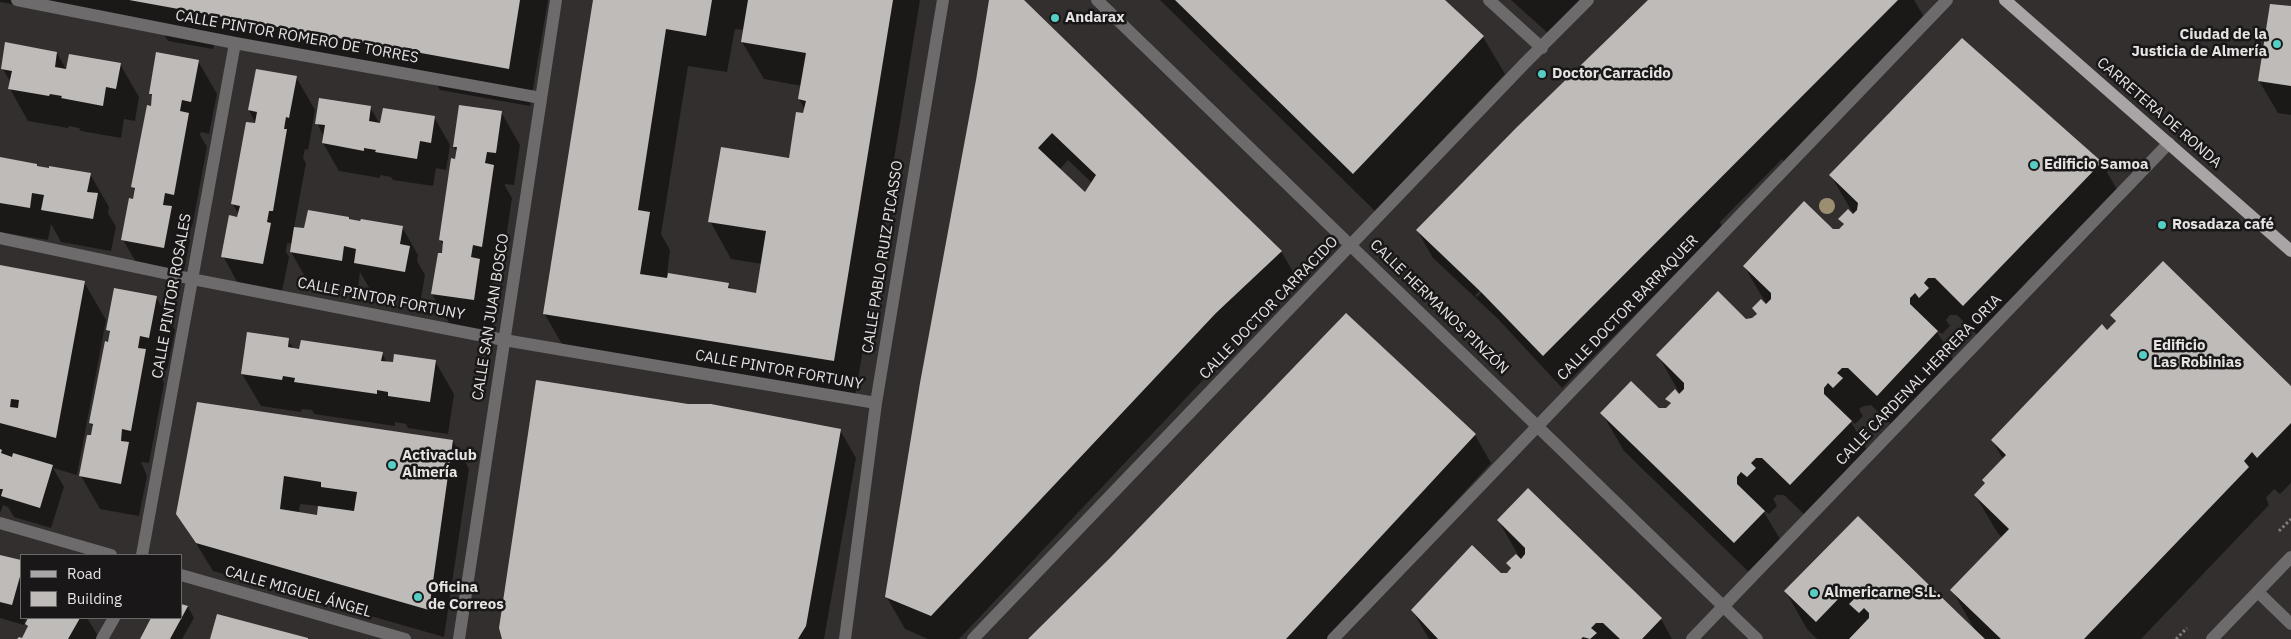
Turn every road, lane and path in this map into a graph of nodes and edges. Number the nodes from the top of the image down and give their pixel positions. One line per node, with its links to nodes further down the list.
1 (17, 0): 9 (street, CALLE PINTOR ROMERO DE TORRES)
2 (556, 0): 11 (street, CALLE SAN JUAN BOSCO)
3 (943, 0): 18 (street, CALLE PABLO RUIZ PICASSO)
4 (1098, 0): 14 (street, CALLE HERMANOS PINZÓN)
5 (1489, 0): 10 (street)
6 (1588, 0): 10 (street, CALLE DOCTOR CARRACIDO)
7 (1948, 0): 19 (street, CALLE DOCTOR BARRAQUER)
8 (2004, 0): 12 (main road, CARRETERA DE RONDA)
9 (235, 42): 11 (street, CALLE PINTOR ROMERO DE TORRES); 16 (street, CALLE PINTOR ROSALES)
10 (1542, 48): 14 (street, CALLE DOCTOR CARRACIDO)
11 (541, 98): 17 (street, CALLE SAN JUAN BOSCO)
12 (2169, 143): 15 (main road, CARRETERA DE RONDA); 26 (street, CALLE CARDENAL HERRERA ORIA)
13 (0, 238): 16 (street, CALLE PINTOR FORTUNY)
14 (1352, 245): 19 (street, CALLE HERMANOS PINZÓN); 33 (street, CALLE DOCTOR CARRACIDO)
15 (2291, 251)
16 (192, 279): 17 (street, CALLE PINTOR FORTUNY); 22 (street, CALLE PINTOR ROSALES)
17 (504, 340): 18 (street, CALLE PINTOR FORTUNY); 31 (street, CALLE SAN JUAN BOSCO)
18 (876, 402): 32 (street, CALLE PABLO RUIZ PICASSO)
19 (1537, 426): 26 (street, CALLE HERMANOS PINZÓN); 34 (street, CALLE DOCTOR BARRAQUER)
20 (0, 523): 21 (street)
21 (108, 554)
22 (142, 554)
23 (2291, 557): 25 (street)
24 (182, 575): 30 (street, CALLE MIGUEL ÁNGEL)
25 (2258, 592): 28 (street); 37 (street)
26 (1723, 606): 35 (street, CALLE CARDENAL HERRERA ORIA); 36 (street, CALLE HERMANOS PINZÓN)
27 (113, 619): 29 (street)
28 (2291, 624)
29 (102, 639)
30 (405, 639)
31 (459, 639)
32 (845, 639)
33 (973, 639)
34 (1333, 639)
35 (1692, 639)
36 (1756, 639)
37 (2212, 639)

